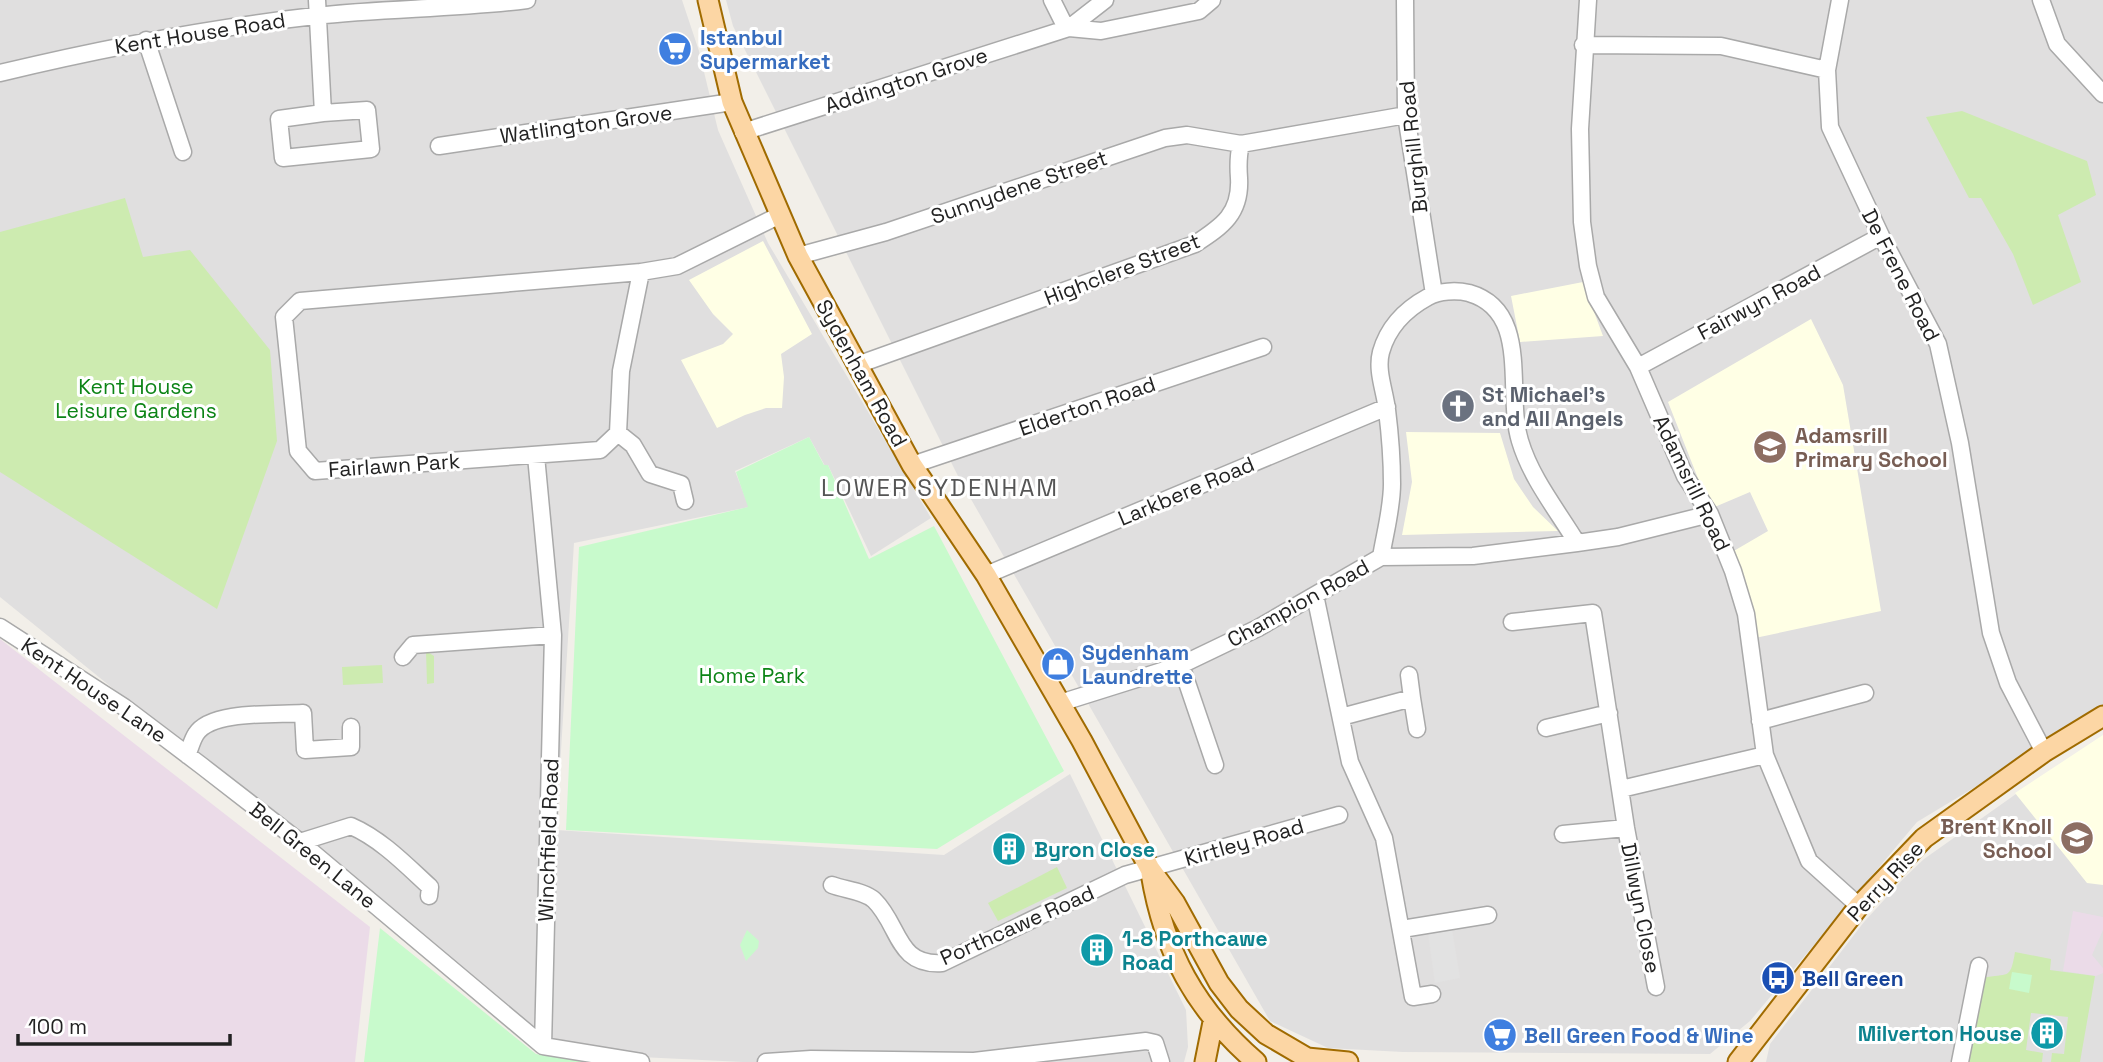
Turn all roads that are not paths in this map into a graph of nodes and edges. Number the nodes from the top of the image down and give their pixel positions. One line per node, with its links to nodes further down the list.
1 (527, 0): 10 (street, Kent House Road)
2 (708, 0): 18 (main road, Sydenham Road)
3 (1052, 0): 12 (street)
4 (1105, 0): 12 (street, Addington Grove)
5 (1212, 0): 12 (street, Addington Grove)
6 (1405, 0): 20 (street, Burghill Road)
7 (1588, 0): 14 (street, Adamsrill Road)
8 (1840, 0): 15 (street, De Frene Road)
9 (2041, 0): 17 (street)
10 (430, 4): 11 (street, Kent House Road)
11 (318, 8): 13 (street, Kent House Road); 19 (street)
12 (1068, 28): 21 (street, Addington Grove)
13 (146, 40): 16 (street, Kent House Road); 24 (street)
14 (1583, 45): 15 (street); 32 (street, Adamsrill Road)
15 (1827, 70): 26 (street, De Frene Road)
16 (0, 73)
17 (2103, 94)
18 (732, 103): 21 (main road, Sydenham Road); 23 (street, Watlington Grove)
19 (323, 113): 19 (street)
20 (1406, 115): 22 (street); 29 (street, Burghill Road)
21 (743, 132): 25 (main road, Sydenham Road)
22 (1241, 144): 27 (street, Sunnydene Street); 31 (street, Highclere Street)
23 (439, 146)
24 (183, 152)
25 (780, 215): 27 (main road, Sydenham Road); 28 (street, Fairlawn Park)
26 (1881, 236): 32 (street, Fairwyn Road); 59 (street, De Frene Road)
27 (798, 256): 31 (main road, Sydenham Road)
28 (641, 272): 34 (street); 35 (street, Fairlawn Park)
29 (1434, 294): 33 (street); 39 (street)
30 (1263, 347): 36 (street, Elderton Road)
31 (858, 365): 36 (main road, Sydenham Road)
32 (1637, 367): 38 (street, Adamsrill Road)
33 (1387, 407): 40 (street); 41 (street, Larkbere Road)
34 (618, 433): 35 (street, Fairlawn Park); 37 (street)
35 (536, 456): 45 (street, Winchfield Road)
36 (912, 465): 41 (main road, Sydenham Road)
37 (685, 500)
38 (1710, 514): 39 (street, Champion Road); 55 (street, Adamsrill Road)
39 (1577, 542): 40 (street, Champion Road)
40 (1381, 557): 42 (street, Champion Road)
41 (986, 575): 51 (main road, Sydenham Road)
42 (1315, 595): 47 (street, Champion Road); 54 (street)
43 (1512, 622): 52 (street, Dillwyn Close)
44 (0, 627): 60 (street, Kent House Lane)
45 (553, 635): 46 (street); 79 (street, Winchfield Road)
46 (403, 657)
47 (1181, 665): 51 (street, Champion Road); 62 (street)
48 (1409, 675): 50 (street)
49 (1865, 693): 55 (street)
50 (1412, 698): 54 (street); 58 (street)
51 (1060, 703): 68 (main road, Sydenham Road)
52 (1609, 713): 57 (street); 63 (street, Dillwyn Close)
53 (2103, 716): 59 (main road, Perry Rise)
54 (1341, 717): 73 (street)
55 (1760, 721): 61 (street, Adamsrill Road)
56 (351, 727): 60 (street)
57 (1546, 728)
58 (1417, 729)
59 (2044, 752): 71 (main road, Perry Rise)
60 (187, 755): 67 (street, Bell Green Lane)
61 (1765, 755): 63 (street); 71 (street, Adamsrill Road)
62 (1215, 765)
63 (1621, 789): 65 (street, Dillwyn Close)
64 (1339, 815): 68 (street, Kirtley Road)
65 (1626, 828): 66 (street, Dillwyn Close); 75 (street, Dillwyn Close)
66 (1563, 834)
67 (300, 842): 70 (street); 79 (street, Bell Green Lane)
68 (1150, 869): 69 (street, Porthcawe Road); 77 (main road, Sydenham Road); 78 (main road, Sydenham Road)
69 (832, 885)
70 (429, 896)
71 (1858, 906): 89 (main road, Perry Rise)
72 (1488, 915): 73 (street)
73 (1402, 929): 76 (street)
74 (1979, 966): 90 (street)
75 (1656, 987)
76 (1432, 994)
77 (1213, 1022): 80 (main road, Sydenham Road); 86 (main road)
78 (1260, 1029): 80 (main road); 81 (main road, Sydenham Road)
79 (542, 1046): 82 (street)
80 (1249, 1056): 87 (main road)
81 (1308, 1060): 88 (main road)
82 (642, 1062)
83 (766, 1062): 84 (street)
84 (974, 1062): 85 (street)
85 (1161, 1062)
86 (1205, 1062)
87 (1226, 1062)
88 (1348, 1062)
89 (1738, 1062)
90 (1960, 1062)

